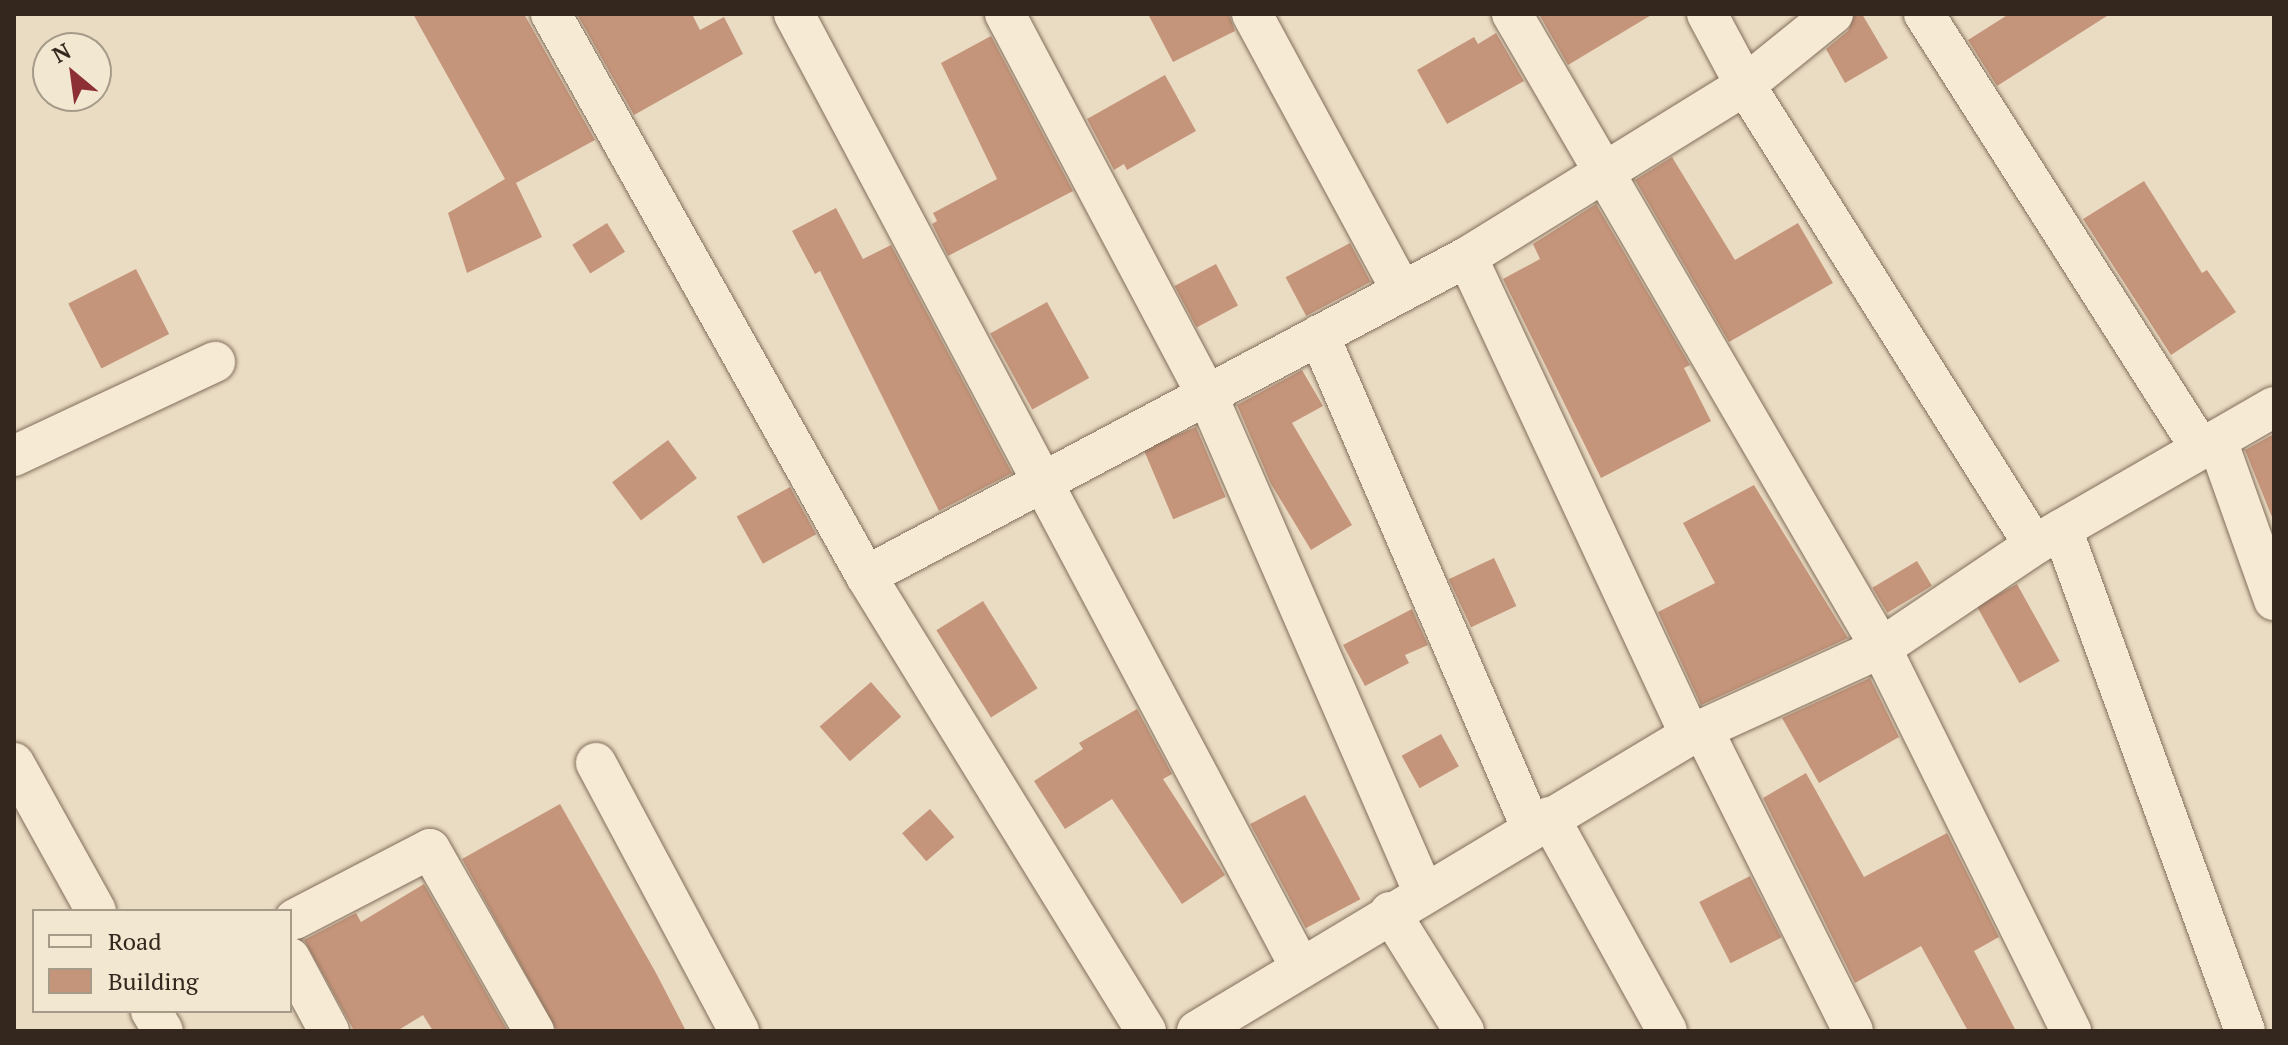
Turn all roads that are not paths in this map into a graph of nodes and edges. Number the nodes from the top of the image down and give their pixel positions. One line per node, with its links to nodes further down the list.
1 (551, 14): 21 (street)
2 (794, 14): 19 (street)
3 (1005, 14): 15 (street)
4 (1252, 14): 12 (street)
5 (1512, 14): 10 (street)
6 (1707, 14): 9 (street)
7 (1833, 14): 9 (street)
8 (1924, 14): 17 (street)
9 (1745, 85): 10 (street); 20 (street)
10 (1601, 175): 11 (street); 23 (street)
11 (1467, 257): 12 (street); 24 (street)
12 (1401, 289): 13 (street)
13 (1319, 335): 15 (street); 27 (street)
14 (215, 362): 18 (street)
15 (1208, 397): 19 (street); 28 (street)
16 (2274, 407): 17 (street)
17 (2209, 445): 20 (street); 22 (street)
18 (14, 456)
19 (1046, 480): 21 (street); 32 (street)
20 (2048, 537): 23 (street); 44 (street)
21 (866, 576): 39 (street)
22 (2274, 600)
23 (1881, 648): 24 (street); 43 (street)
24 (1697, 732): 27 (street); 42 (street)
25 (14, 763): 29 (street)
26 (596, 763): 38 (street)
27 (1540, 822): 28 (street); 41 (street)
28 (1423, 891): 30 (street)
29 (95, 909)
30 (1390, 912): 32 (street); 40 (street)
31 (293, 939): 36 (street); 37 (street)
32 (1300, 967): 34 (street)
33 (152, 1013): 35 (street)
34 (1223, 1025)
35 (163, 1031)
36 (329, 1031)
37 (534, 1031)
38 (739, 1031)
39 (1146, 1031)
40 (1464, 1031)
41 (1667, 1031)
42 (1853, 1031)
43 (2071, 1031)
44 (2245, 1031)

